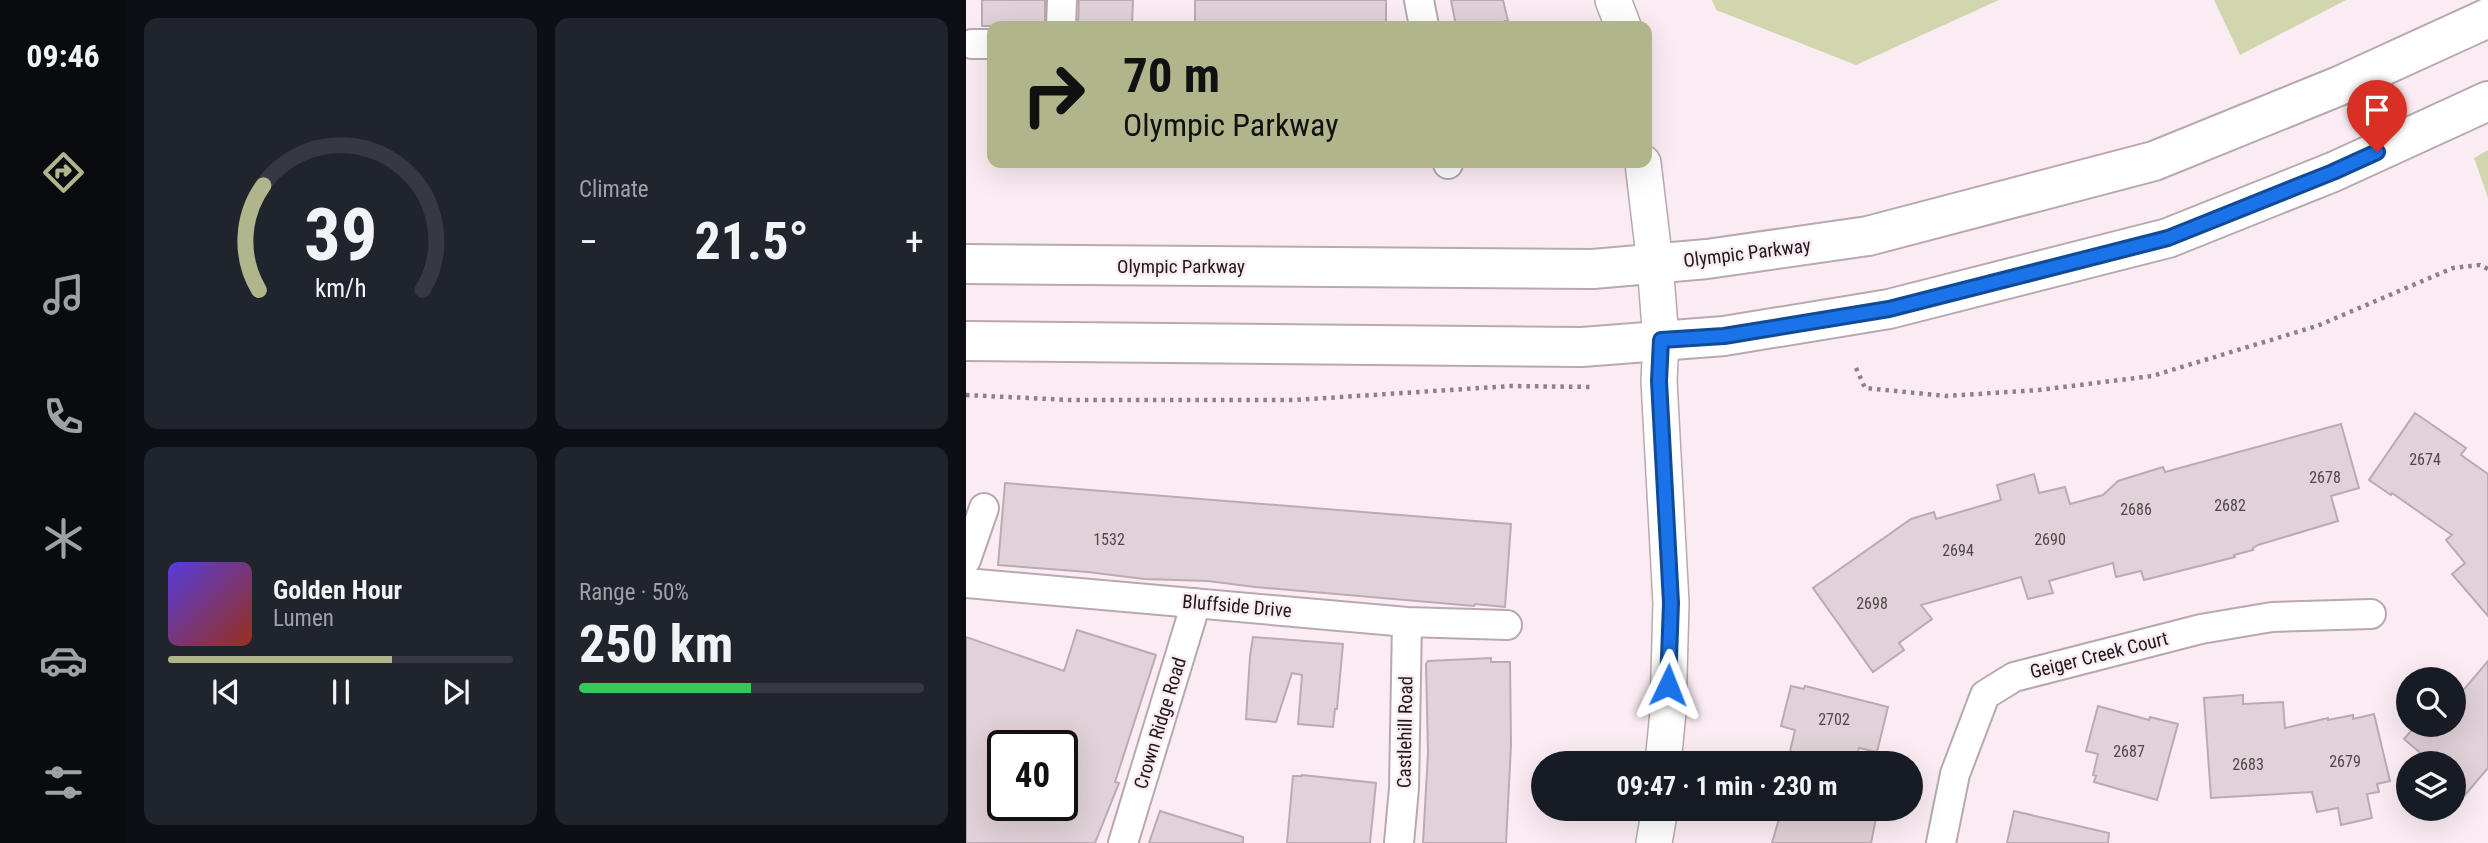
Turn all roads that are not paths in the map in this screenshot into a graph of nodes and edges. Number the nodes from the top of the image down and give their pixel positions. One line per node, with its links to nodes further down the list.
1 (1062, 0): 5 (street)
2 (1419, 0): 6 (street)
3 (1613, 0): 7 (street)
4 (2488, 18): 11 (main road, Olympic Parkway)
5 (1062, 21)
6 (1423, 21)
7 (1621, 21)
8 (2488, 101): 12 (main road)
9 (1644, 168): 11 (street)
10 (966, 264): 11 (main road, Olympic Parkway)
11 (1656, 264): 12 (street)
12 (1661, 340): 13 (main road); 21 (street)
13 (966, 341)
14 (984, 508): 15 (street)
15 (966, 560)
16 (966, 583): 17 (street, Bluffside Drive)
17 (1196, 603): 19 (street, Bluffside Drive); 23 (street, Crown Ridge Road)
18 (2371, 614): 26 (street, Geiger Creek Court)
19 (1407, 622): 20 (street, Bluffside Drive); 24 (street, Castlehill Road)
20 (1507, 625)
21 (1665, 751)
22 (1658, 821): 25 (street)
23 (1123, 843)
24 (1399, 843)
25 (1654, 843)
26 (1941, 843)

